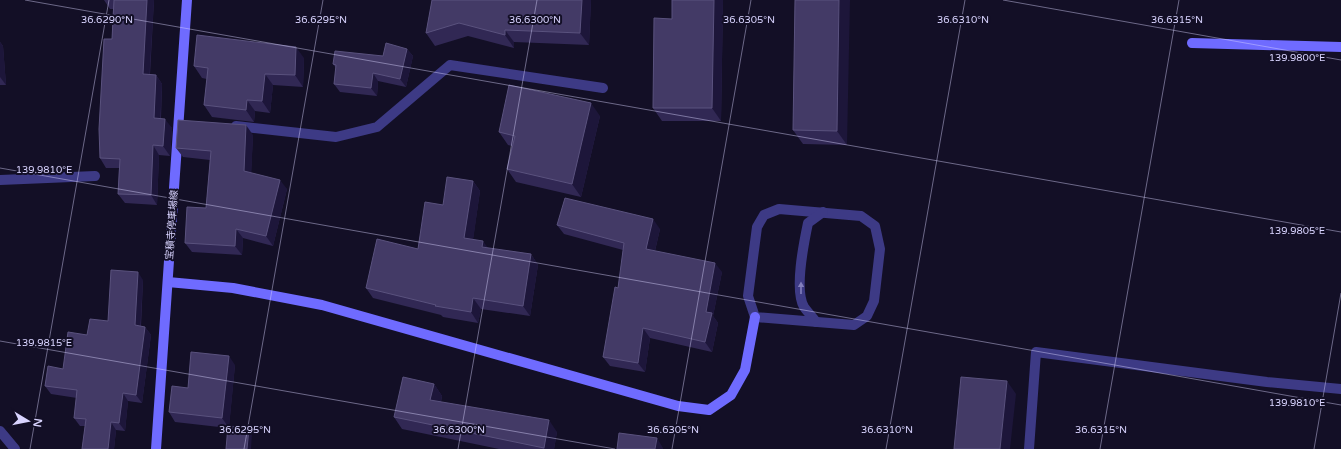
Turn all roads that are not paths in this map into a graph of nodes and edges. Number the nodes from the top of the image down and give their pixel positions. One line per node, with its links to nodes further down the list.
1 (187, 0): 9 (street, 宝積寺停車場線)
2 (1192, 43): 3 (street)
3 (1341, 47)
4 (604, 88): 5 (street)
5 (226, 125)
6 (95, 176): 7 (street)
7 (0, 180)
8 (823, 212): 10 (street); 11 (street, one-way to 8); 11 (street)
9 (168, 282): 10 (street); 15 (street, 宝積寺停車場線)
10 (755, 317): 11 (street)
11 (816, 322)
12 (1341, 389): 16 (street)
13 (0, 431): 14 (street)
14 (15, 449)
15 (156, 449)
16 (1029, 449)

